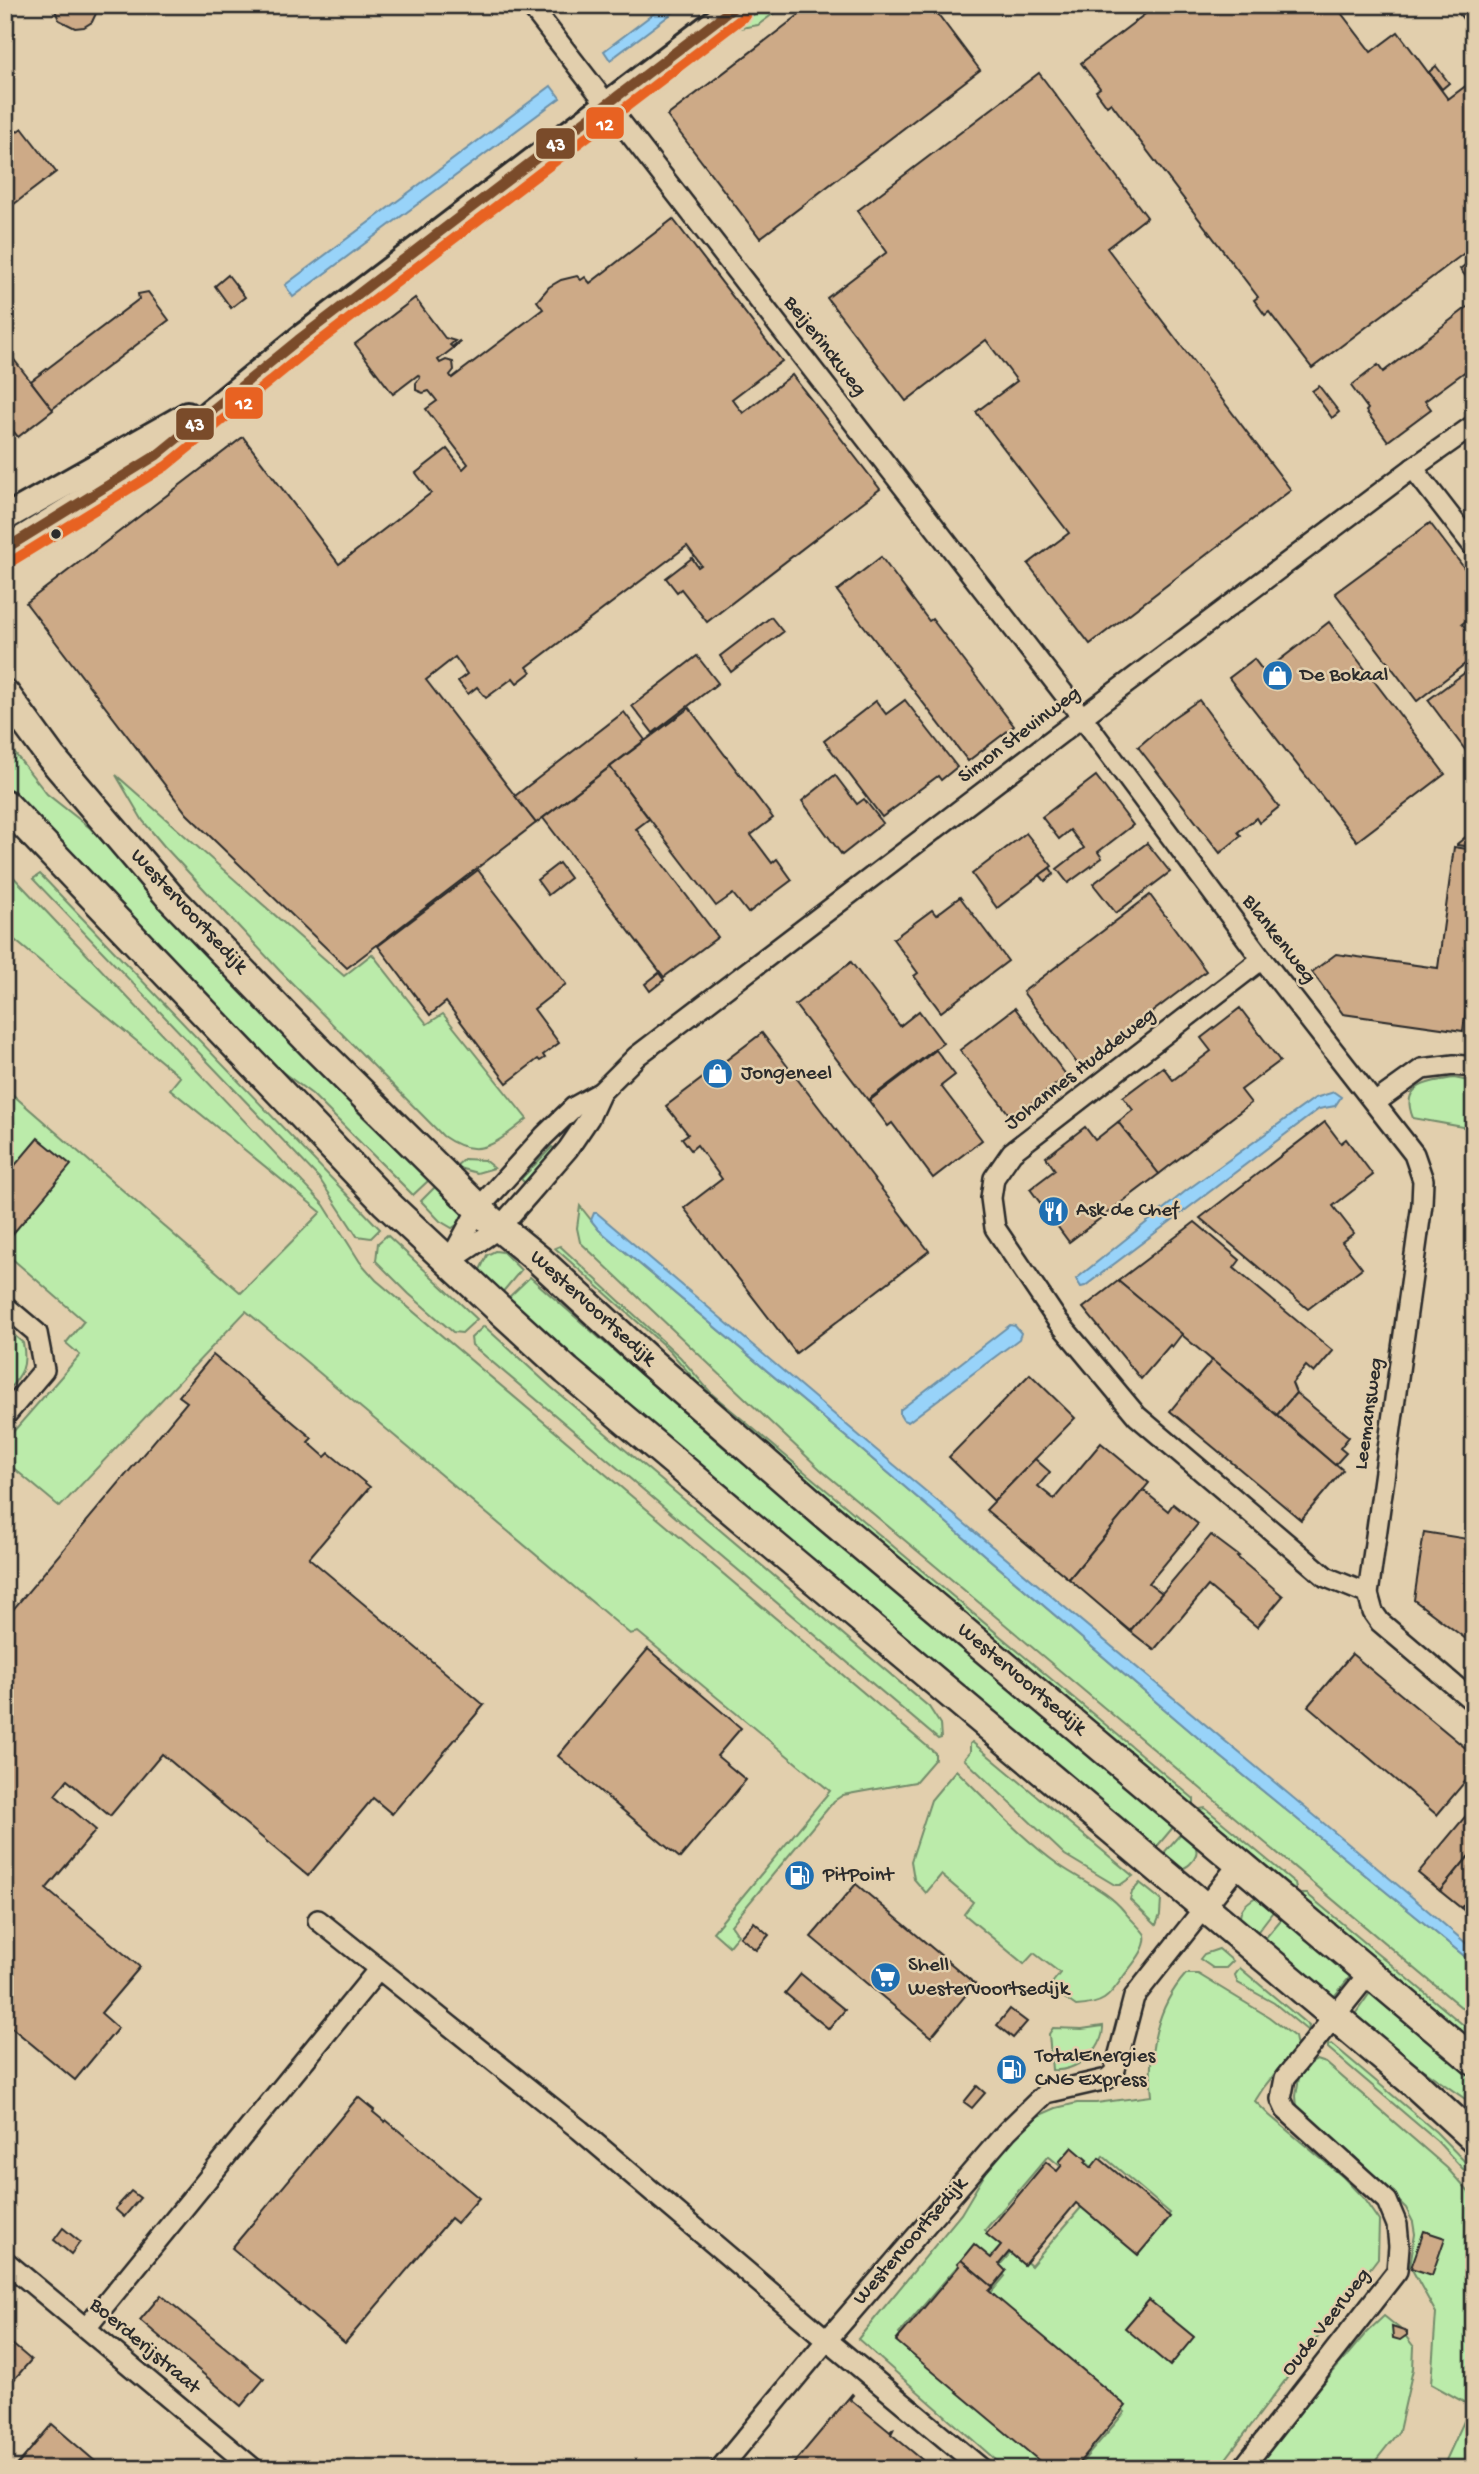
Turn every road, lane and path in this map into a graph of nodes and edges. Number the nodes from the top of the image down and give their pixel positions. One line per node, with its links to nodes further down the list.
1 (530, 5): 5 (street, Beijerinckweg)
2 (737, 5): 5 (street)
3 (1466, 5): 4 (street)
4 (1474, 15)
5 (608, 104): 6 (street); 13 (street, Beijerinckweg)
6 (248, 380): 9 (street); 11 (street)
7 (1474, 425): 8 (street, Simon Stevinweg)
8 (1413, 468): 10 (street); 13 (street, Simon Stevinweg)
9 (5, 517)
10 (1474, 547)
11 (5, 549)
12 (5, 694): 19 (main road, Westervoortsedijk)
13 (1082, 717): 15 (street, Blankenweg); 17 (street, Simon Stevinweg)
14 (5, 804): 20 (main road)
15 (1262, 959): 18 (street, Blankenweg); 23 (street, Johannes Huddeweg)
16 (1474, 1068): 18 (street)
17 (601, 1092): 19 (street, Simon Stevinweg); 19 (street, Simon Stevinweg)
18 (1376, 1102): 23 (street, Leemansweg)
19 (489, 1218): 20 (street); 20 (street, Simon Stevinweg); 25 (main road, Westervoortsedijk)
20 (449, 1262): 26 (main road)
21 (5, 1306): 22 (street)
22 (5, 1416)
23 (1368, 1594): 24 (street)
24 (1474, 1702)
25 (1239, 1864): 26 (street, Westervoortsedijk); 29 (main road, Westervoortsedijk)
26 (1205, 1908): 30 (main road); 35 (street, Westervoortsedijk)
27 (318, 1920): 28 (street)
28 (378, 1969): 34 (street); 35 (street)
29 (1370, 1972): 30 (street, Oude Veerweg); 31 (main road, Westervoortsedijk)
30 (1335, 2017): 32 (main road); 39 (street, Oude Veerweg)
31 (1474, 2061)
32 (1474, 2138)
33 (5, 2261): 34 (street, Boerderijstraat)
34 (86, 2328): 36 (street, Boerderijstraat)
35 (827, 2340): 37 (street); 38 (street)
36 (254, 2469)
37 (720, 2469)
38 (982, 2469)
39 (1242, 2469)

